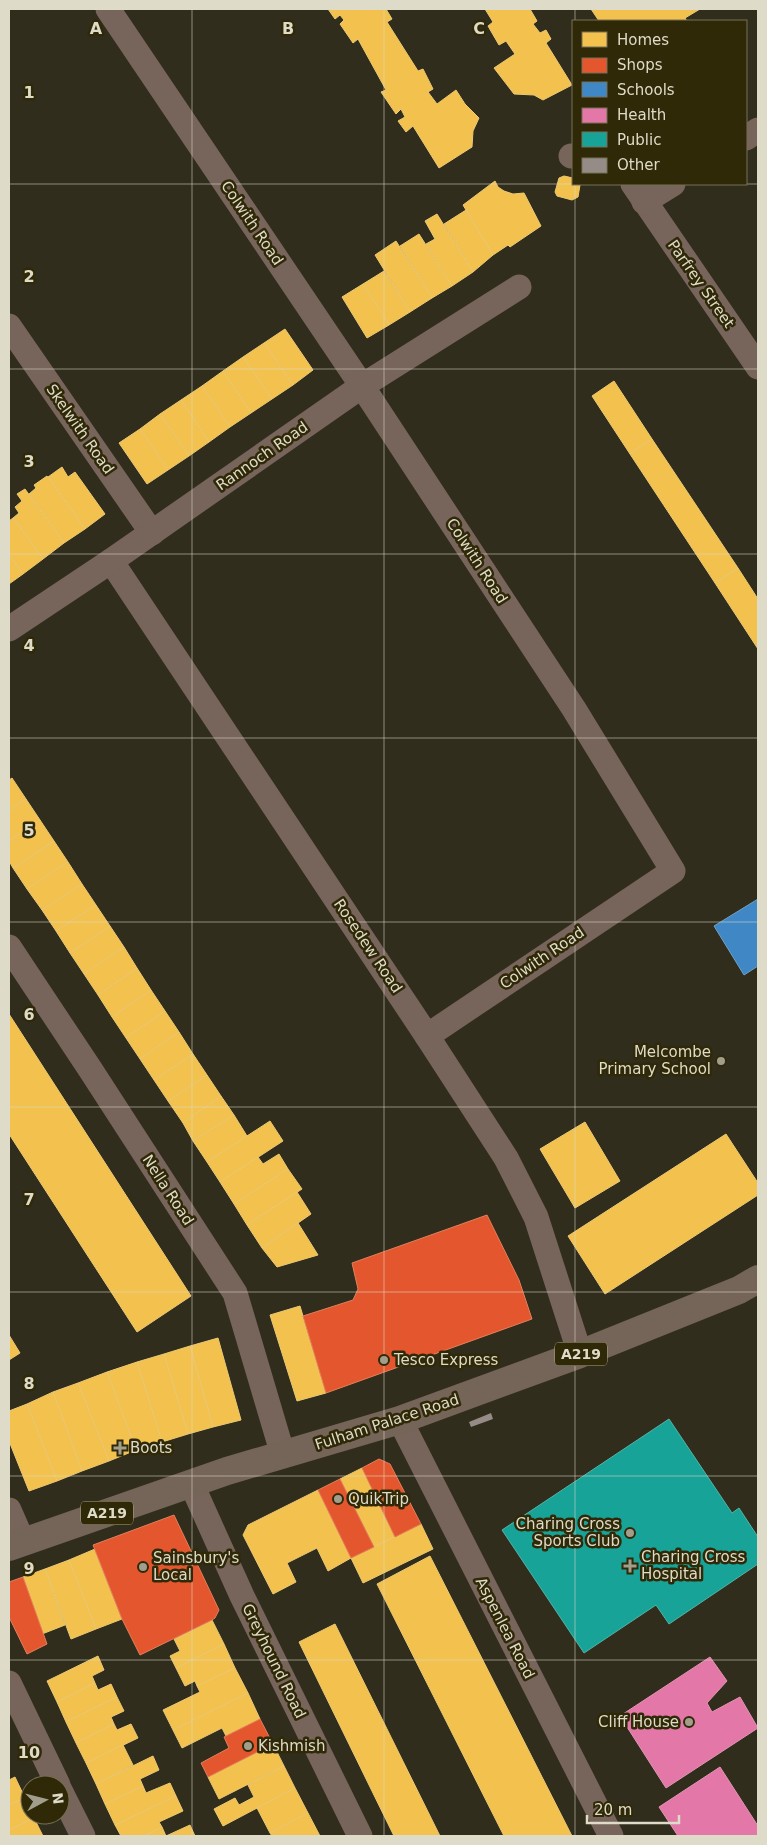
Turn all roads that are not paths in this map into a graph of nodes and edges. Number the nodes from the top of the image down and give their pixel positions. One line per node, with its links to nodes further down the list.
1 (108, 9): 9 (street, Colwith Road)
2 (758, 130): 3 (street)
3 (747, 137)
4 (669, 185): 5 (street)
5 (639, 193): 8 (street, Parfrey Street)
6 (519, 287): 9 (street, Rannoch Road)
7 (9, 326): 10 (street, Skelwith Road)
8 (758, 367)
9 (362, 386): 10 (street, Rannoch Road); 14 (street, Colwith Road)
10 (152, 533): 11 (street, Rannoch Road)
11 (112, 561): 12 (street, Rannoch Road); 14 (street, Rosedew Road)
12 (9, 630)
13 (9, 947): 18 (street, Nella Road)
14 (427, 1036): 16 (street, Rosedew Road)
15 (758, 1280): 16 (main road, Fulham Palace Road / A219)
16 (580, 1354): 17 (main road, Fulham Palace Road / A219)
17 (400, 1420): 18 (main road, Fulham Palace Road / A219); 27 (street, Aspenlea Road)
18 (284, 1455): 19 (main road, Fulham Palace Road / A219)
19 (192, 1485): 21 (main road, Fulham Palace Road / A219); 26 (street, Greyhound Road)
20 (9, 1510): 21 (street)
21 (16, 1544)
22 (9, 1683): 23 (street)
23 (53, 1775)
24 (70, 1810): 25 (street)
25 (83, 1836)
26 (360, 1836)
27 (611, 1836)

